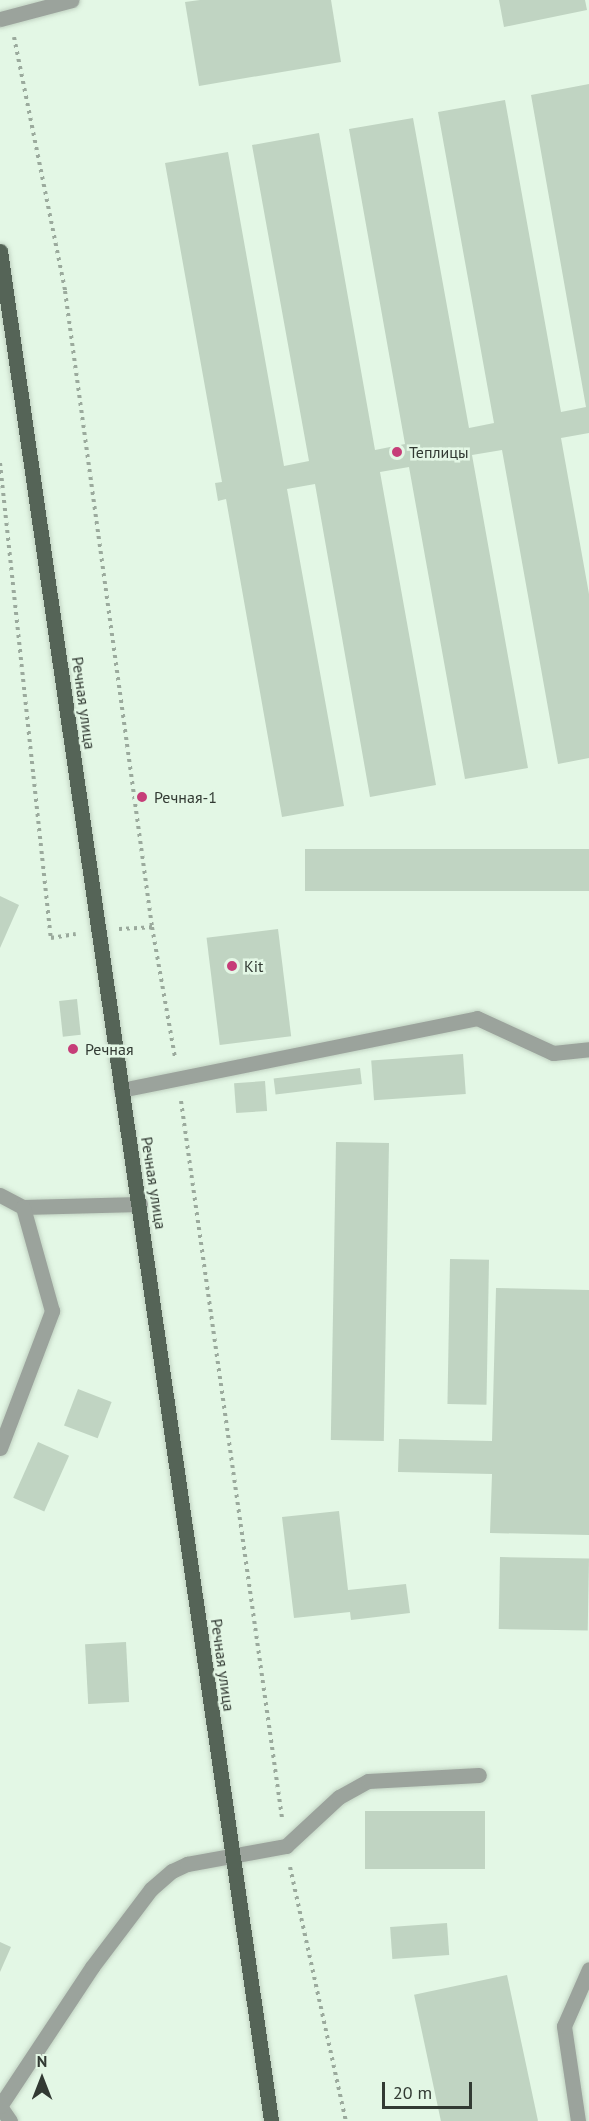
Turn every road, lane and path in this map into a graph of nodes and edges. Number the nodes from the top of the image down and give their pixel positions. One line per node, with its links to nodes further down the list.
1 (72, 0): 2 (street)
2 (0, 19)
3 (0, 251): 7 (main road, Речная улица)
4 (0, 463): 5 (path)
5 (51, 938)
6 (589, 1048): 7 (street)
7 (121, 1090): 9 (main road, Речная улица)
8 (0, 1195): 10 (street)
9 (140, 1204): 10 (street); 13 (main road, Речная улица)
10 (23, 1207): 11 (street)
11 (0, 1448)
12 (479, 1775): 13 (street)
13 (232, 1857): 15 (street); 17 (main road, Речная улица)
14 (589, 1969): 18 (street)
15 (0, 2106): 16 (street)
16 (10, 2121)
17 (271, 2121)
18 (578, 2121)

